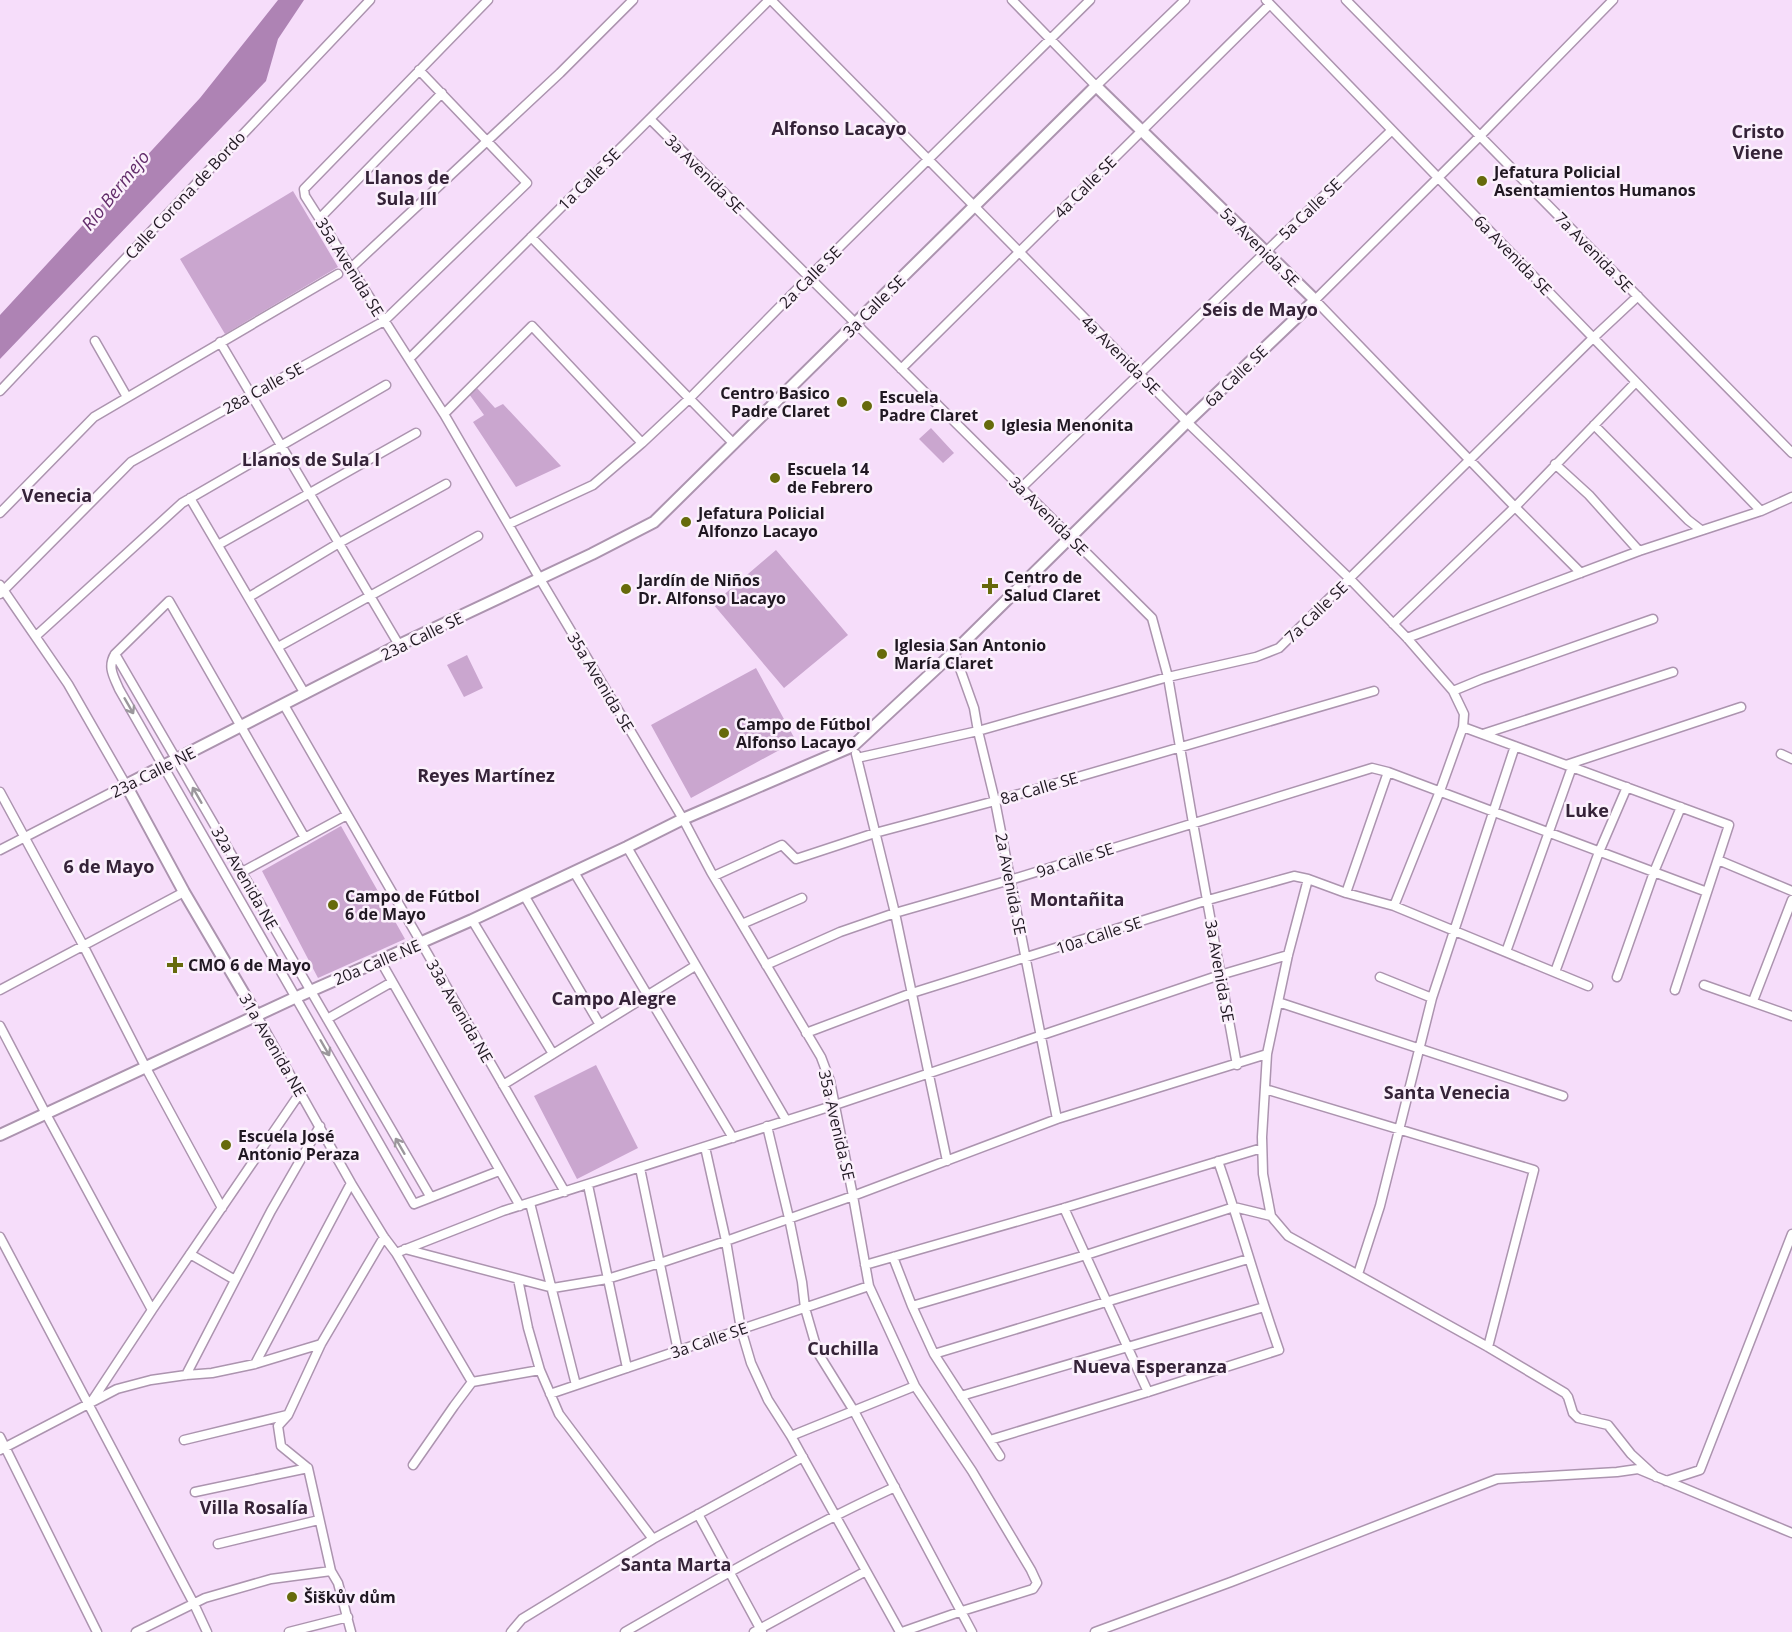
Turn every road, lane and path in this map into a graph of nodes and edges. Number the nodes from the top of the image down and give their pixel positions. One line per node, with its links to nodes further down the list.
1 (370, 0): 42 (street, Calle Corona de Bordo)
2 (488, 0): 12 (street)
3 (633, 0): 19 (street)
4 (770, 0): 15 (street, 1a Calle SE); 20 (street, 4a Avenida SE)
5 (1012, 0): 11 (street, 5a Avenida SE)
6 (1090, 0): 11 (street, 2a Calle SE)
7 (1185, 0): 13 (street, 3a Calle SE)
8 (1346, 0): 18 (street, 7a Avenida SE)
9 (1613, 0): 18 (street, 6a Calle SE)
10 (1268, 2): 16 (street, 6a Avenida SE); 17 (street, 4a Calle SE)
11 (1051, 40): 13 (street, 5a Avenida SE); 20 (street, 2a Calle SE)
12 (419, 70): 14 (street); 23 (street, 35a Avenida SE)
13 (1096, 86): 17 (street, 5a Avenida SE); 22 (street, 3a Calle SE)
14 (442, 93): 19 (street); 23 (street)
15 (650, 119): 24 (street, 1a Calle SE); 29 (street, 3a Avenida SE)
16 (1392, 130): 21 (street, 6a Avenida SE); 26 (street, 5a Calle SE)
17 (1142, 131): 25 (street, 4a Calle SE); 26 (street, 5a Avenida SE)
18 (1480, 136): 21 (street, 6a Calle SE); 30 (street, 7a Avenida SE)
19 (487, 141): 27 (street); 32 (street, 28a Calle SE)
20 (928, 159): 22 (street, 4a Avenida SE); 29 (street, 2a Calle SE)
21 (1437, 177): 31 (street, 6a Calle SE); 34 (street, 6a Avenida SE)
22 (974, 206): 25 (street, 4a Avenida SE); 33 (street, 3a Calle SE)
23 (320, 218): 27 (street, 35a Avenida SE)
24 (531, 237): 37 (street, 1a Calle SE); 45 (street)
25 (1019, 252): 38 (street, 4a Calle SE); 39 (street, 4a Avenida SE)
26 (1265, 252): 31 (street, 5a Avenida SE); 39 (street, 5a Calle SE)
27 (352, 267): 32 (street, 35a Avenida SE)
28 (338, 274): 36 (street)
29 (809, 277): 33 (street, 3a Avenida SE); 45 (street, 2a Calle SE)
30 (1638, 296): 34 (street, 7a Calle SE); 53 (street, 7a Avenida SE)
31 (1315, 300): 47 (street, 6a Calle SE); 54 (street, 5a Avenida SE)
32 (384, 321): 37 (street, 35a Avenida SE); 43 (street, 28a Calle SE)
33 (856, 324): 38 (street, 3a Avenida SE); 51 (street, 3a Calle SE)
34 (1593, 338): 40 (street, 6a Avenida SE); 54 (street, 7a Calle SE)
35 (95, 341): 44 (street)
36 (220, 342): 43 (street); 44 (street)
37 (409, 359): 46 (street, 35a Avenida SE)
38 (901, 369): 57 (street, 3a Avenida SE)
39 (1140, 374): 47 (street, 4a Avenida SE); 57 (street, 5a Calle SE)
40 (1636, 382): 48 (street); 62 (street, 6a Avenida SE)
41 (386, 385): 52 (street)
42 (0, 391)
43 (251, 394): 52 (street); 74 (street, 28a Calle SE)
44 (128, 397): 63 (street)
45 (690, 398): 50 (street, 2a Calle SE); 51 (street)
46 (444, 414): 50 (street); 64 (street, 35a Avenida SE)
47 (1187, 422): 67 (street, 6a Calle SE); 73 (street, 4a Avenida SE)
48 (1594, 425): 55 (street); 65 (street)
49 (416, 433): 58 (street)
50 (642, 443): 64 (street, 2a Calle SE)
51 (734, 444): 72 (street, 3a Calle SE)
52 (281, 445): 58 (street); 60 (street)
53 (1792, 453)
54 (1469, 460): 61 (street, 5a Avenida SE); 73 (street, 7a Calle SE)
55 (1555, 464): 61 (street); 70 (street)
56 (446, 484): 68 (street)
57 (1021, 488): 67 (street, 3a Avenida SE)
58 (309, 493): 68 (street); 69 (street)
59 (1792, 497): 62 (street)
60 (190, 498): 69 (street); 79 (street)
61 (1515, 507): 71 (street, 5a Avenida SE); 78 (street)
62 (1761, 511): 65 (street)
63 (0, 513)
64 (509, 524): 72 (street, 35a Avenida SE)
65 (1701, 530): 70 (street)
66 (478, 536): 75 (street)
67 (1071, 538): 83 (street, 6a Calle SE); 86 (street, 3a Avenida SE)
68 (339, 543): 75 (street); 76 (street)
69 (218, 545): 76 (street)
70 (1639, 551): 71 (street)
71 (1581, 573): 80 (street)
72 (540, 579): 81 (street, 23a Calle SE); 113 (street, 35a Avenida SE)
73 (1350, 579): 78 (street, 4a Avenida SE); 86 (street, 7a Calle SE)
74 (1, 590): 79 (street, 31a Avenida NE)
75 (370, 596): 81 (street); 82 (street)
76 (249, 597): 82 (street)
77 (1653, 619): 87 (street)
78 (1393, 624): 80 (street, 4a Avenida SE)
79 (36, 636): 105 (street, 31a Avenida NE)
80 (1407, 638): 87 (street, 4a Avenida SE)
81 (399, 645): 89 (street, 23a Calle SE)
82 (278, 647): 89 (street)
83 (954, 652): 94 (street, 2a Avenida SE); 96 (street, 6a Calle SE)
84 (115, 654): 92 (street); 102 (street, 32a Avenida NE); 162 (street, one-way to 162)
85 (1672, 672): 95 (street)
86 (1168, 677): 94 (street, 7a Calle SE); 97 (street, 3a Avenida SE)
87 (1454, 691): 93 (street, 4a Avenida SE)
88 (1374, 692): 97 (street, 8a Calle SE)
89 (305, 694): 90 (street, 23a Calle NE)
90 (284, 705): 92 (street, 23a Calle NE); 112 (street, 33a Avenida NE)
91 (1741, 707): 103 (street)
92 (241, 727): 102 (street, 23a Calle NE); 118 (street)
93 (1463, 727): 95 (street); 107 (street)
94 (978, 731): 100 (street, 7a Calle SE); 109 (street, 2a Avenida SE)
95 (1482, 734): 98 (street)
96 (853, 746): 100 (street); 113 (street, 20a Calle NE)
97 (1180, 746): 109 (street, 8a Calle SE); 114 (street, 3a Avenida SE)
98 (1515, 746): 103 (street); 111 (street)
99 (1781, 754): 101 (street)
100 (857, 758): 116 (street)
101 (1792, 759)
102 (176, 760): 105 (street, 23a Calle NE); 123 (street, 32a Avenida NE, one-way to 102)
103 (1569, 766): 106 (street); 115 (street)
104 (1388, 772): 107 (street, 9a Calle SE); 114 (street, 9a Calle SE); 132 (street)
105 (126, 785): 117 (street, 23a Calle NE); 130 (street, 31a Avenida NE)
106 (1627, 787): 110 (street); 121 (street)
107 (1440, 791): 111 (street, 9a Calle SE); 137 (street)
108 (0, 792): 117 (street)
109 (995, 801): 116 (street, 8a Calle SE); 128 (street, 2a Avenida SE)
110 (1681, 807): 122 (street); 125 (street)
111 (1494, 812): 115 (street, 9a Calle SE); 141 (street)
112 (347, 815): 118 (street); 142 (street, 33a Avenida NE)
113 (683, 819): 119 (street, 20a Calle NE); 126 (street, 35a Avenida SE)
114 (1192, 822): 128 (street, 9a Calle SE); 135 (street, 3a Avenida SE)
115 (1548, 832): 121 (street, 9a Calle SE); 144 (street)
116 (875, 833): 126 (street, 8a Calle SE); 138 (street)
117 (26, 837): 120 (street, 23a Calle NE); 143 (street)
118 (305, 838): 123 (street)
119 (627, 847): 124 (street, 20a Calle NE); 149 (street)
120 (0, 850)
121 (1599, 852): 125 (street, 9a Calle SE); 150 (street)
122 (1718, 860): 129 (street); 131 (street)
123 (242, 872): 159 (street, 32a Avenida NE)
124 (574, 872): 133 (street, 20a Calle NE); 161 (street)
125 (1654, 872): 131 (street, 9a Calle SE); 153 (street)
126 (714, 876): 140 (street, 35a Avenida SE)
127 (1308, 879): 132 (street, 10a Calle SE); 135 (street, 10a Calle SE); 145 (street)
128 (1010, 880): 138 (street, 9a Calle SE); 146 (street, 2a Avenida SE)
129 (1792, 891)
130 (184, 892): 143 (street); 166 (street, 31a Avenida NE)
131 (1707, 892): 158 (street)
132 (1346, 893): 137 (street, 10a Calle SE)
133 (524, 895): 139 (street, 20a Calle NE); 169 (street)
134 (802, 898): 140 (street)
135 (1208, 900): 146 (street, 10a Calle SE); 151 (street, 3a Avenida SE)
136 (1792, 900): 164 (street)
137 (1394, 906): 141 (street, 10a Calle SE)
138 (895, 913): 148 (street, 9a Calle SE); 160 (street)
139 (472, 920): 142 (street, 20a Calle NE); 174 (street)
140 (742, 924): 148 (street, 35a Avenida SE)
141 (1453, 930): 144 (street, 10a Calle SE); 163 (street)
142 (421, 943): 147 (street, 20a Calle NE); 179 (street, 33a Avenida NE)
143 (83, 945): 157 (street); 177 (street)
144 (1506, 952): 150 (street, 10a Calle SE)
145 (1288, 955): 151 (street); 165 (street)
146 (1026, 958): 160 (street, 10a Calle SE); 172 (street, 2a Avenida SE)
147 (380, 960): 154 (street); 159 (street, 20a Calle NE)
148 (766, 965): 171 (street, 35a Avenida SE)
149 (695, 966): 161 (street); 186 (street)
150 (1555, 972): 156 (street, 10a Calle SE)
151 (1220, 975): 172 (street); 176 (street, 3a Avenida SE)
152 (1380, 977): 163 (street)
153 (1617, 977)
154 (392, 982): 168 (street); 197 (street)
155 (1704, 985): 164 (street)
156 (1588, 986)
157 (0, 990)
158 (1675, 990)
159 (310, 991): 162 (street, 20a Calle NE); 168 (street, 32a Avenida NE)
160 (912, 993): 171 (street, 10a Calle SE); 178 (street)
161 (647, 996): 169 (street); 191 (street)
162 (295, 998): 166 (street, 20a Calle NE); 201 (street, one-way to 201)
163 (1432, 998): 173 (street)
164 (1753, 1001): 167 (street)
165 (1278, 1002): 173 (street); 175 (street)
166 (257, 1016): 177 (street, 20a Calle NE); 181 (street, 31a Avenida NE)
167 (1792, 1016)
168 (327, 1019): 201 (street, 32a Avenida NE, one-way to 168)
169 (600, 1025): 174 (street)
170 (0, 1026): 184 (street)
171 (806, 1033): 183 (street, 35a Avenida SE)
172 (1041, 1034): 178 (street); 185 (street, 2a Avenida SE)
173 (1419, 1050): 182 (street); 189 (street)
174 (553, 1054): 179 (street)
175 (1267, 1054): 176 (street); 180 (street)
176 (1237, 1065): 185 (street)
177 (146, 1068): 184 (street, 20a Calle NE); 206 (street)
178 (929, 1073): 183 (street); 194 (street)
179 (503, 1085): 200 (street, 33a Avenida NE)
180 (1265, 1089): 189 (street); 193 (street)
181 (300, 1093): 187 (street, 31a Avenida NE); 206 (street)
182 (1563, 1096)
183 (835, 1105): 186 (street); 202 (street, 35a Avenida SE)
184 (46, 1114): 190 (street, 20a Calle NE); 231 (street)
185 (1057, 1119): 194 (street)
186 (786, 1120): 188 (street)
187 (320, 1126): 198 (street, 31a Avenida NE); 224 (street)
188 (767, 1126): 191 (street); 209 (street)
189 (1398, 1130): 221 (street); 235 (street)
190 (0, 1135)
191 (733, 1138): 192 (street)
192 (705, 1147): 196 (street); 213 (street)
193 (1262, 1148): 195 (street); 208 (street)
194 (947, 1161): 202 (street)
195 (1218, 1161): 205 (street); 207 (street)
196 (640, 1168): 199 (street); 219 (street)
197 (499, 1170): 201 (street); 204 (street)
198 (351, 1183): 212 (street, 31a Avenida NE); 238 (street)
199 (588, 1185): 200 (street); 223 (street)
200 (565, 1192): 203 (street)
201 (430, 1196)
202 (853, 1196): 209 (street); 220 (street, 35a Avenida SE)
203 (530, 1203): 204 (street); 226 (street)
204 (520, 1206): 214 (street)
205 (1234, 1207): 208 (street); 216 (street); 218 (street)
206 (222, 1208): 215 (street)
207 (1064, 1208): 216 (street); 217 (street)
208 (1271, 1216): 221 (street)
209 (789, 1218): 213 (street); 230 (street)
210 (1792, 1234): 261 (street)
211 (0, 1237): 248 (street)
212 (384, 1237): 214 (street, 31a Avenida NE); 233 (street)
213 (726, 1241): 219 (street); 232 (street)
214 (401, 1251): 222 (street); 242 (street, 31a Avenida NE)
215 (190, 1254): 224 (street); 231 (street)
216 (1086, 1255): 227 (street); 228 (street)
217 (893, 1257): 220 (street); 228 (street)
218 (1248, 1259): 227 (street); 229 (street)
219 (660, 1263): 223 (street); 236 (street)
220 (864, 1265): 225 (street, 35a Avenida SE)
221 (1358, 1274): 235 (street)
222 (518, 1279): 226 (street); 240 (street)
223 (607, 1279): 226 (street); 239 (street)
224 (236, 1280): 241 (street)
225 (868, 1286): 230 (street, 3a Calle SE); 244 (street, 35a Avenida SE)
226 (553, 1288): 243 (street)
227 (1107, 1302): 234 (street); 237 (street)
228 (912, 1305): 237 (street)
229 (1264, 1307): 234 (street); 245 (street)
230 (805, 1308): 232 (street, 3a Calle SE); 249 (street)
231 (152, 1310): 248 (street)
232 (741, 1329): 236 (street, 3a Calle SE); 251 (street)
233 (321, 1344): 238 (street); 250 (street)
234 (1127, 1347): 245 (street); 247 (street)
235 (1488, 1347): 260 (street)
236 (678, 1351): 239 (street, 3a Calle SE)
237 (934, 1354): 247 (street)
238 (255, 1364): 241 (street)
239 (627, 1368): 243 (street, 3a Calle SE)
240 (540, 1370): 242 (street); 246 (street)
241 (186, 1375): 248 (street)
242 (472, 1382): 258 (street)
243 (576, 1385): 246 (street, 3a Calle SE)
244 (915, 1386): 249 (street); 274 (street, 35a Avenida SE)
245 (1148, 1392): 254 (street)
246 (550, 1394): 268 (street)
247 (961, 1396): 254 (street)
248 (90, 1404): 255 (street); 273 (street)
249 (854, 1411): 251 (street); 262 (street)
250 (288, 1415): 253 (street); 259 (street)
251 (791, 1436): 257 (street)
252 (0, 1437): 255 (street)
253 (184, 1440)
254 (990, 1440): 256 (street)
255 (3, 1448): 277 (street)
256 (1000, 1456)
257 (803, 1457): 264 (street); 265 (street)
258 (413, 1465)
259 (309, 1468): 263 (street); 266 (street)
260 (1656, 1477): 261 (street); 286 (street)
261 (1666, 1481): 267 (street)
262 (895, 1487): 265 (street); 274 (street)
263 (195, 1492)
264 (698, 1514): 268 (street); 272 (street)
265 (834, 1515): 271 (street); 272 (street)
266 (319, 1520): 269 (street); 270 (street)
267 (1792, 1533)
268 (653, 1539): 282 (street)
269 (218, 1544)
270 (331, 1571): 273 (street); 275 (street)
271 (866, 1571): 276 (street); 284 (street)
272 (729, 1572): 276 (street); 283 (street)
273 (194, 1604): 278 (street); 279 (street)
274 (962, 1611): 284 (street); 285 (street)
275 (348, 1617): 280 (street); 281 (street)
276 (758, 1631)
277 (97, 1632)
278 (136, 1632)
279 (207, 1632)
280 (290, 1632)
281 (351, 1632)
282 (512, 1632)
283 (625, 1632)
284 (901, 1632)
285 (972, 1632)
286 (1095, 1632)

